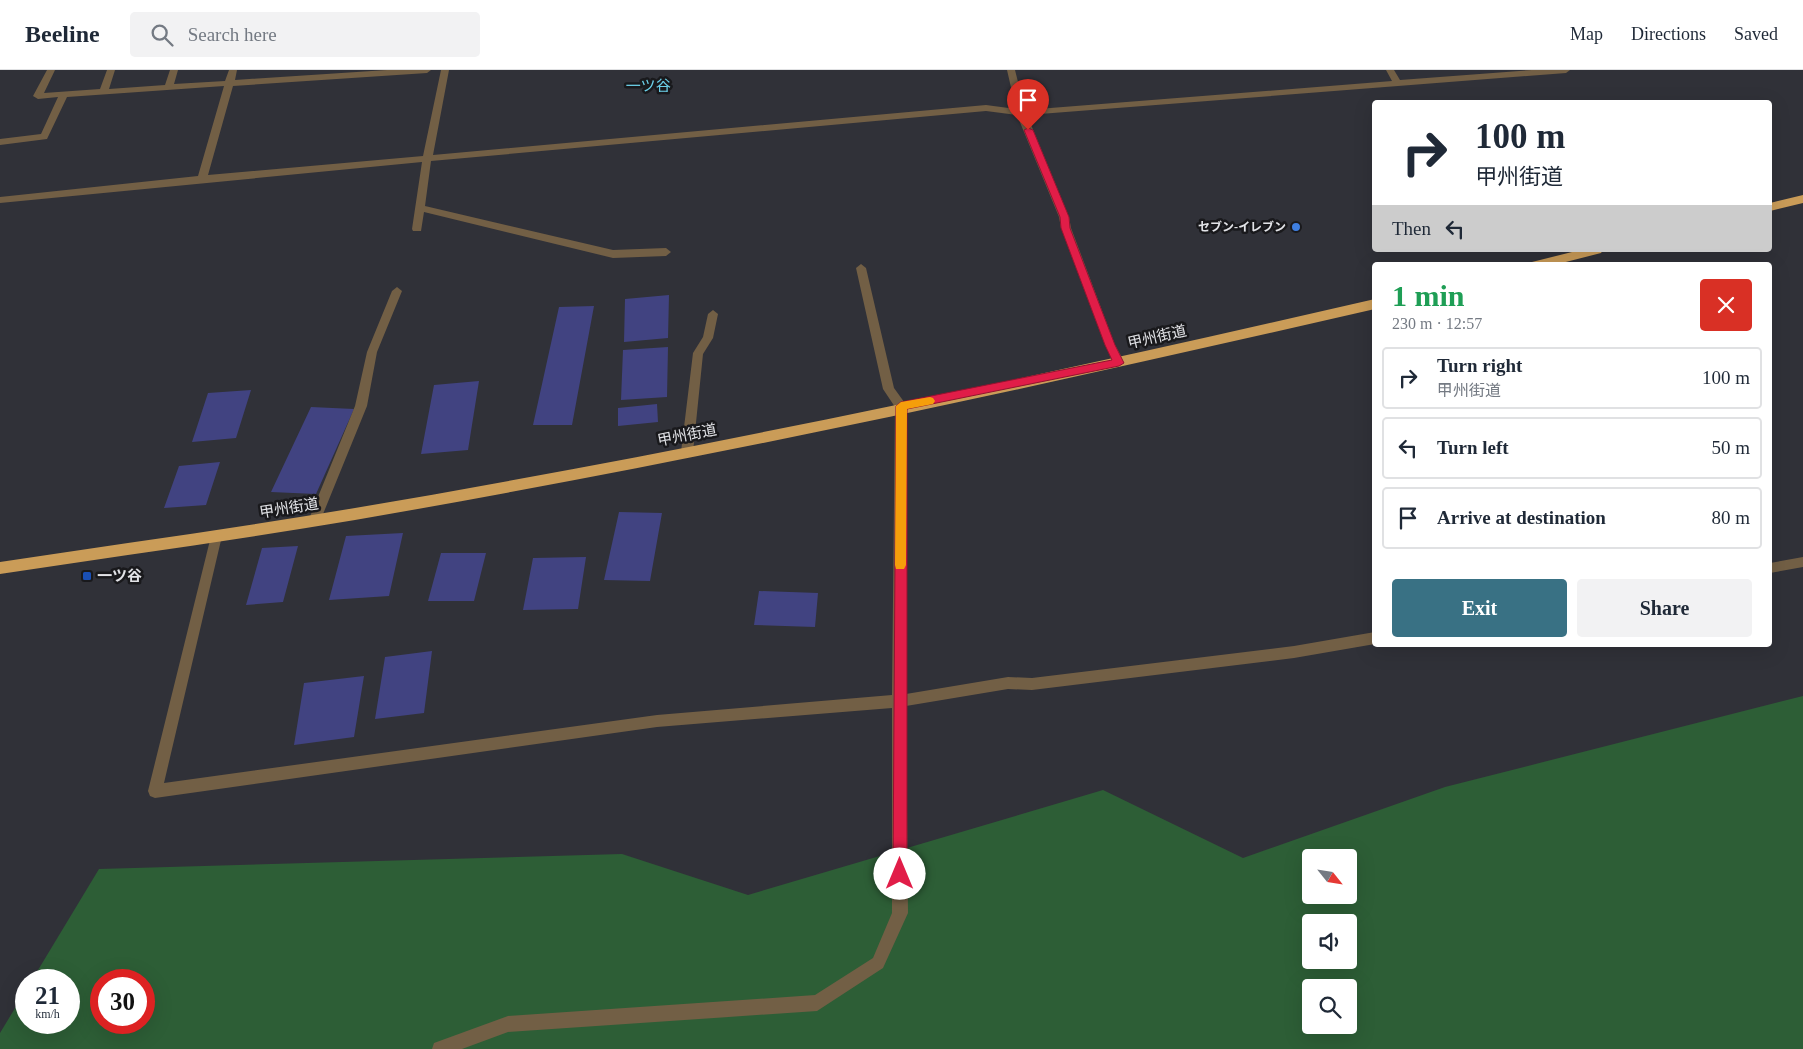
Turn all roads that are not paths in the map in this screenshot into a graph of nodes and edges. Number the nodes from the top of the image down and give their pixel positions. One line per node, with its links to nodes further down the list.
1 (51, 70): 18 (street)
2 (111, 70): 17 (street)
3 (174, 70): 16 (street)
4 (233, 70): 14 (street)
5 (290, 70): 13 (street)
6 (412, 70): 7 (street); 12 (street)
7 (427, 70)
8 (445, 70): 21 (street)
9 (1011, 70): 19 (street)
10 (1390, 70): 15 (street)
11 (1566, 70): 15 (street)
12 (352, 72): 13 (street)
13 (287, 80): 14 (street)
14 (230, 82): 16 (street); 22 (street)
15 (1397, 83): 19 (street)
16 (168, 88): 17 (street)
17 (103, 92): 18 (street)
18 (64, 94): 20 (street)
19 (1021, 113): 21 (street); 35 (street)
20 (0, 142)
21 (427, 159): 22 (street); 26 (street)
22 (202, 180): 24 (street)
23 (1803, 199): 25 (highway)
24 (0, 200)
25 (1772, 207)
26 (420, 208): 27 (street); 28 (street)
27 (417, 229)
28 (666, 252)
29 (1589, 252): 30 (highway)
30 (1548, 262)
31 (861, 268): 36 (street)
32 (397, 291): 38 (street)
33 (1372, 305): 35 (highway, 甲州街道)
34 (713, 314): 37 (street)
35 (1119, 363): 36 (highway, 甲州街道)
36 (901, 406): 37 (highway, 甲州街道); 44 (street)
37 (687, 452): 38 (highway, 甲州街道)
38 (315, 519): 39 (highway, 甲州街道)
39 (216, 536): 41 (highway, 甲州街道); 44 (street)
40 (1803, 562): 42 (street)
41 (0, 568)
42 (1772, 568)
43 (1372, 639): 44 (street)
44 (899, 702): 45 (street)
45 (440, 1049)

